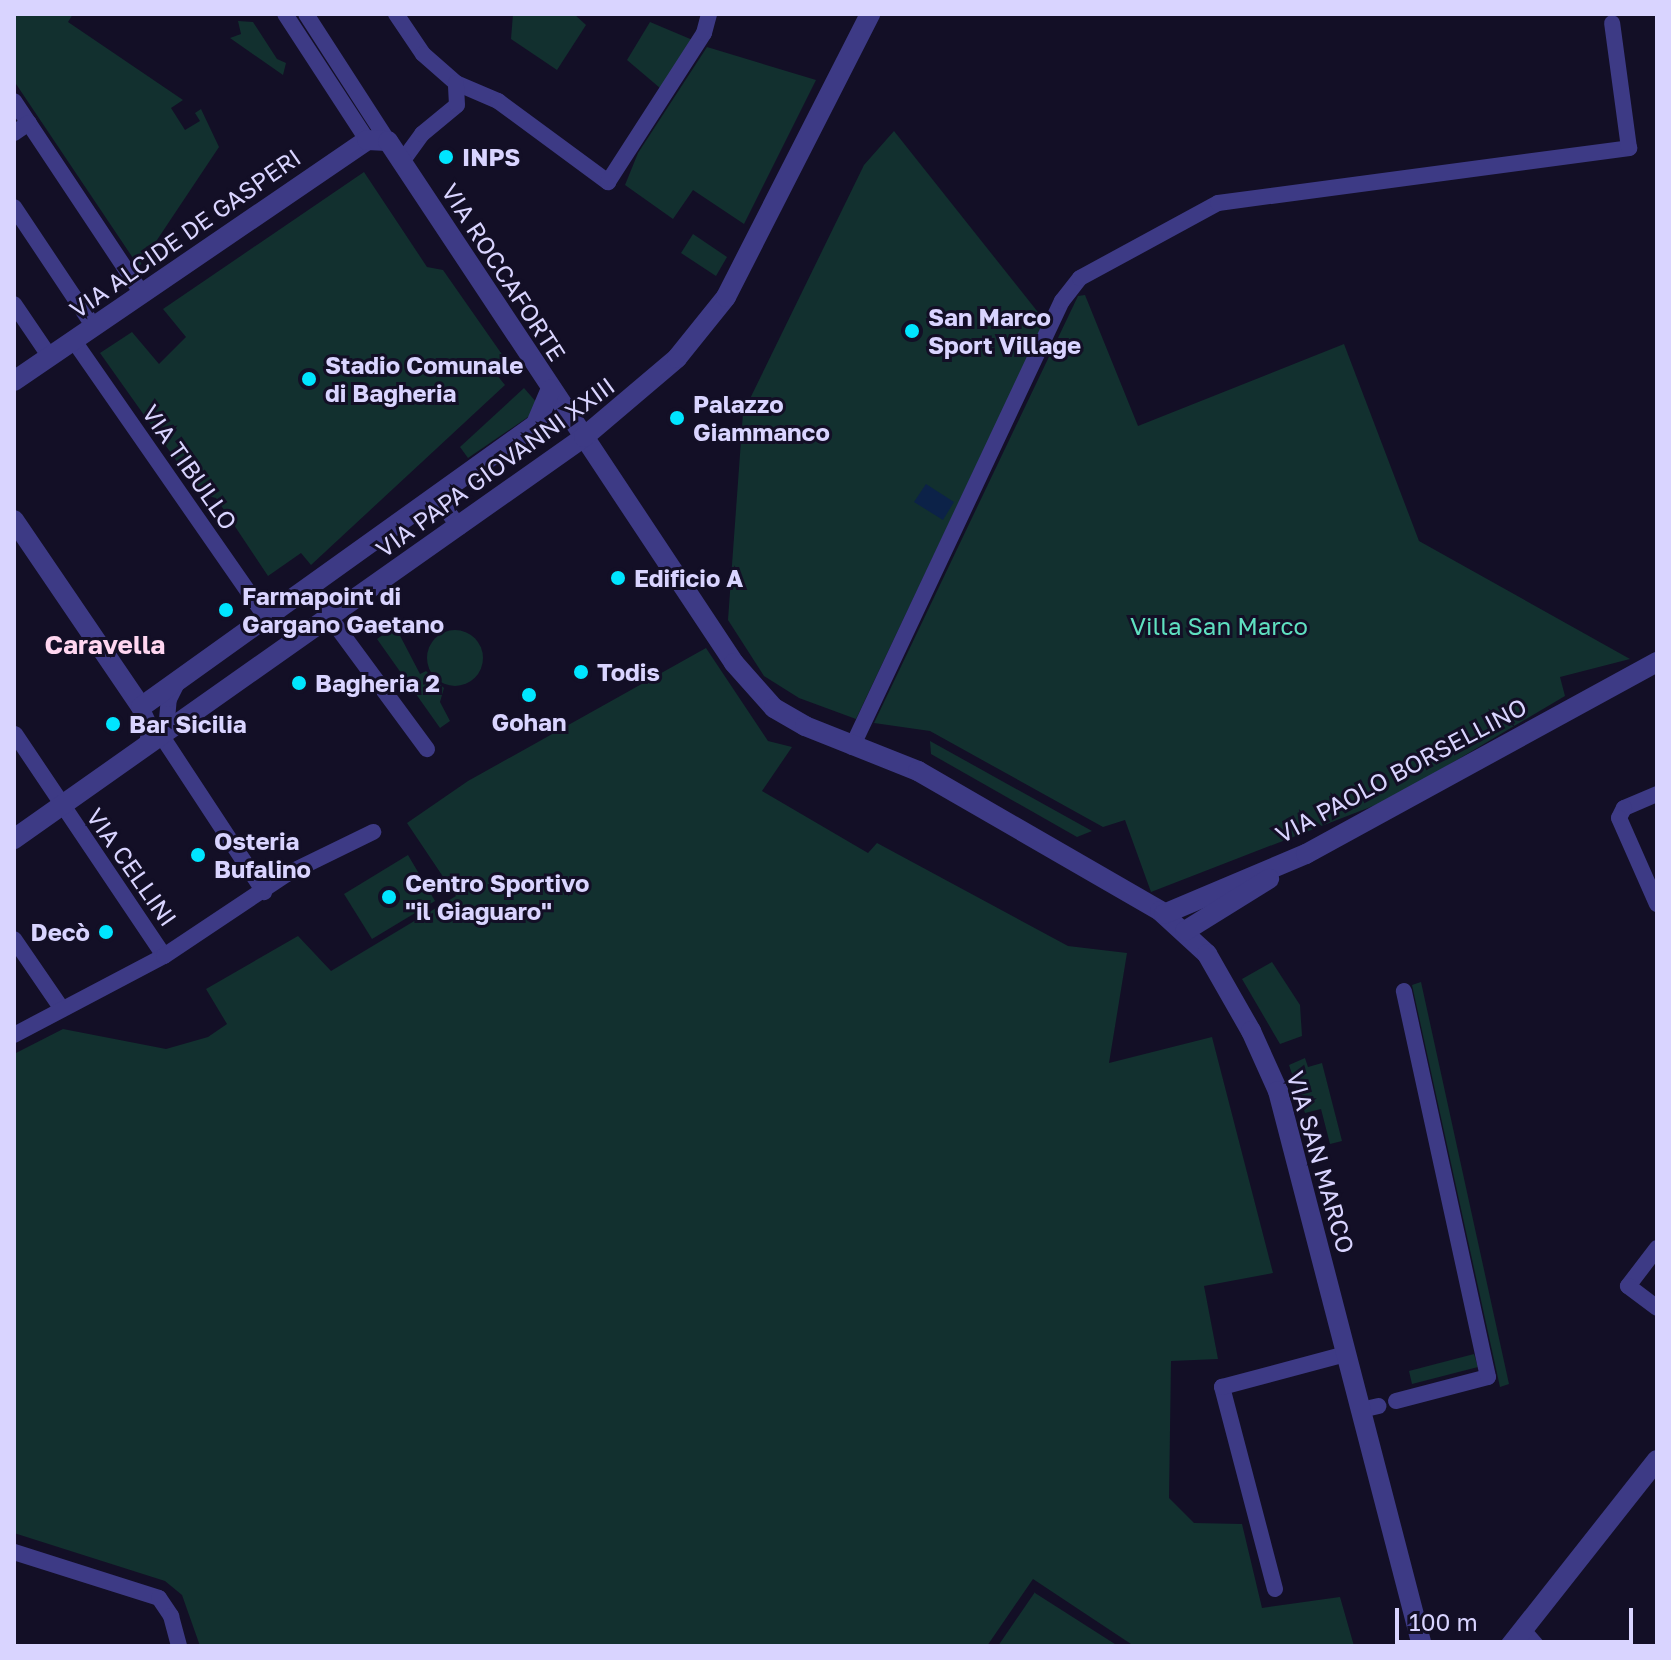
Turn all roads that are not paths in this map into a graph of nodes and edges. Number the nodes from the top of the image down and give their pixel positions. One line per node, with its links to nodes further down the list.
1 (285, 14): 11 (street)
2 (306, 14): 12 (street, VIA ROCCAFORTE)
3 (396, 14): 7 (street)
4 (709, 14): 7 (street)
5 (870, 14): 22 (street, VIA PAPA GIOVANNI XXIII)
6 (1612, 23): 36 (street)
7 (456, 83): 13 (street)
8 (14, 101): 9 (street)
9 (29, 123): 10 (street); 15 (street)
10 (14, 133)
11 (367, 140): 12 (street); 15 (street, VIA ALCIDE DE GASPERI)
12 (388, 141): 13 (street, VIA ROCCAFORTE)
13 (401, 163): 21 (street, VIA ROCCAFORTE)
14 (14, 207): 17 (street)
15 (142, 294): 17 (street, VIA ALCIDE DE GASPERI)
16 (14, 304): 19 (street)
17 (94, 327): 18 (street, VIA ALCIDE DE GASPERI)
18 (74, 341): 19 (street, VIA ALCIDE DE GASPERI); 29 (street, VIA TIBULLO)
19 (50, 357): 20 (street, VIA ALCIDE DE GASPERI)
20 (14, 381)
21 (551, 389): 22 (street, VIA ROCCAFORTE); 23 (street, VIA PAPA GIOVANNI XXIII)
22 (579, 430): 23 (street); 26 (street, VIA PAPA GIOVANNI XXIII); 30 (street, VIA ROCCAFORTE)
23 (526, 431): 24 (street, VIA PAPA GIOVANNI XXIII)
24 (436, 496): 26 (street); 27 (street, VIA PAPA GIOVANNI XXIII)
25 (14, 520): 33 (street)
26 (459, 527): 28 (street, VIA PAPA GIOVANNI XXIII)
27 (309, 589): 28 (street); 29 (street, VIA PAPA GIOVANNI XXIII)
28 (329, 617): 35 (street, VIA PAPA GIOVANNI XXIII); 37 (street)
29 (267, 619): 32 (street, VIA PAPA GIOVANNI XXIII)
30 (716, 635): 36 (street, VIA SAN MARCO)
31 (1657, 662): 42 (street, VIA PAOLO BORSELLINO)
32 (177, 682): 33 (street, VIA PAPA GIOVANNI XXIII); 35 (street)
33 (141, 707): 35 (street)
34 (15, 734): 39 (street, VIA CELLINI)
35 (158, 737): 39 (street, VIA PAPA GIOVANNI XXIII); 43 (street)
36 (852, 747): 45 (street, VIA SAN MARCO)
37 (427, 749)
38 (1657, 794): 44 (street)
39 (60, 805): 41 (street, VIA PAPA GIOVANNI XXIII); 48 (street, VIA CELLINI)
40 (373, 832): 43 (street)
41 (14, 839)
42 (1306, 854): 45 (street, VIA PAOLO BORSELLINO); 46 (street)
43 (264, 892): 48 (street)
44 (1657, 904)
45 (1164, 914): 46 (street, VIA SAN MARCO)
46 (1185, 931): 54 (street, VIA SAN MARCO)
47 (14, 939): 50 (street)
48 (164, 956): 50 (street)
49 (1404, 991): 55 (street)
50 (62, 1009): 51 (street)
51 (14, 1035)
52 (1657, 1248): 53 (street)
53 (1657, 1308)
54 (1346, 1354): 58 (street); 61 (street, VIA SAN MARCO)
55 (1396, 1401)
56 (1657, 1460): 59 (street)
57 (14, 1552): 60 (street)
58 (1275, 1589)
59 (1517, 1638): 62 (street)
60 (179, 1646)
61 (1422, 1646)
62 (1537, 1646)

